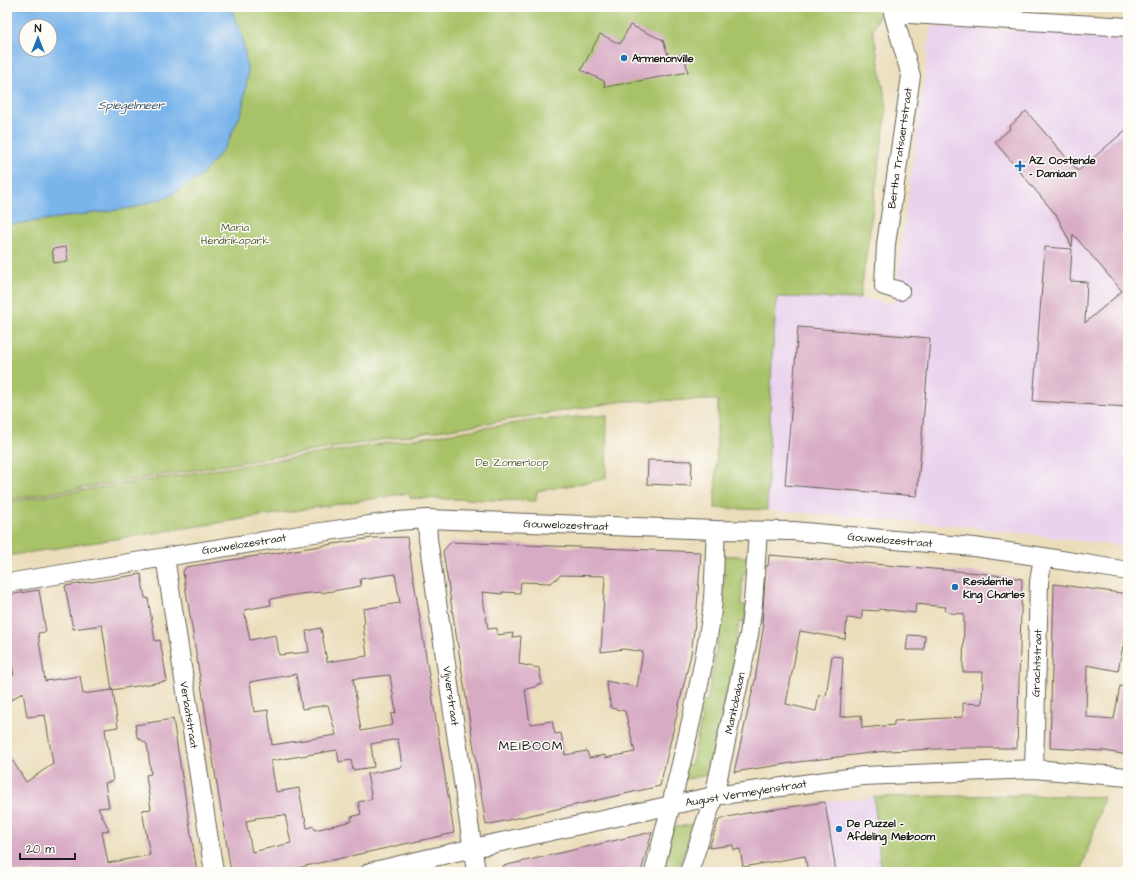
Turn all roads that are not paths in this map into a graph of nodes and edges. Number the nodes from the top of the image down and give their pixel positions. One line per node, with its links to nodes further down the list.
1 (1128, 27): 2 (street, Bertha Tratsaertstraat)
2 (900, 291)
3 (427, 519): 4 (street, Gouwelozestraat); 6 (street, Gouwelozestraat); 14 (street, Vijverstraat)
4 (716, 530): 5 (street, Gouwelozestraat); 13 (street)
5 (758, 530): 7 (street, Gouwelozestraat); 12 (street, Manitobalaan)
6 (165, 557): 9 (street, Gouwelozestraat); 15 (street, Verlaatstraat)
7 (1043, 557): 8 (street, Gouwelozestraat); 10 (street, Grachtstraat)
8 (1128, 571)
9 (7, 583)
10 (1034, 769): 11 (street, August Vermeylenstraat); 12 (street, August Vermeylenstraat)
11 (1128, 777)
12 (714, 796): 13 (street, August Vermeylenstraat); 19 (street, Manitobalaan)
13 (671, 806): 14 (street, August Vermeylenstraat); 18 (street)
14 (473, 848): 16 (street, August Vermeylenstraat); 17 (street, Vijverstraat)
15 (214, 872)
16 (370, 872)
17 (476, 872)
18 (654, 872)
19 (689, 872)

